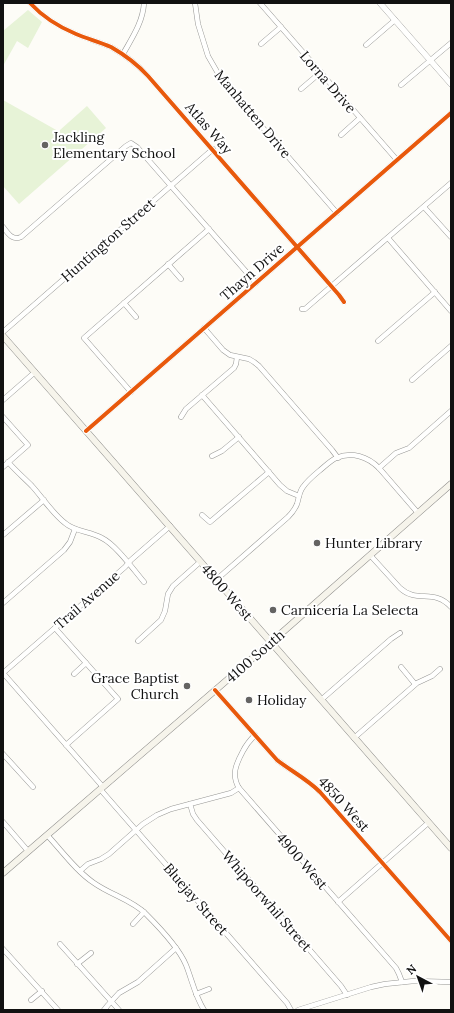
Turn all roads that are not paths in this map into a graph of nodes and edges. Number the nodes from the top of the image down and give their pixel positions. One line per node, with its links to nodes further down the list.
1 (30, 3): 11 (street, Atlas Way)
2 (144, 3): 11 (street)
3 (195, 3): 25 (street, Manhatten Drive)
4 (260, 3): 7 (street, Lorna Drive)
5 (380, 3): 6 (street)
6 (395, 20): 10 (street); 12 (street)
7 (281, 27): 9 (street); 13 (street, Lorna Drive)
8 (451, 43): 12 (street)
9 (261, 44)
10 (366, 45)
11 (122, 54): 20 (street, Atlas Way)
12 (430, 60): 14 (street); 15 (street)
13 (320, 72): 16 (street); 18 (street, Lorna Drive)
14 (451, 84)
15 (401, 85)
16 (301, 89)
17 (451, 113): 21 (street, Thayn Drive)
18 (360, 118): 19 (street); 21 (street, Lorna Drive)
19 (341, 135)
20 (213, 149): 23 (street, Huntington Street); 30 (street, Atlas Way)
21 (397, 160): 25 (street, Thayn Drive)
22 (451, 183): 24 (street)
23 (171, 186): 26 (street); 27 (street); 42 (street, Huntington Street)
24 (424, 207): 28 (street); 29 (street)
25 (337, 213): 30 (street, Thayn Drive)
26 (3, 227)
27 (209, 229): 31 (street); 33 (street)
28 (451, 237)
29 (388, 238): 34 (street); 35 (street)
30 (298, 247): 33 (street, Thayn Drive); 34 (street, Atlas Way)
31 (168, 264): 32 (street); 37 (street)
32 (181, 279)
33 (256, 283): 41 (street, Thayn Drive)
34 (332, 286): 36 (street, Atlas Way); 38 (street)
35 (435, 292): 39 (street); 44 (street)
36 (344, 302)
37 (124, 303): 40 (street); 49 (street)
38 (302, 309)
39 (451, 311)
40 (136, 317)
41 (204, 328): 46 (street); 49 (street, Thayn Drive)
42 (3, 332)
43 (3, 336): 47 (main road, 4800 West)
44 (378, 341)
45 (451, 346): 48 (street)
46 (237, 357): 50 (street); 58 (street)
47 (35, 372): 51 (street); 55 (main road, 4800 West)
48 (412, 380)
49 (131, 392): 55 (street, Thayn Drive)
50 (202, 395): 54 (street); 56 (street)
51 (3, 400)
52 (451, 411): 61 (street)
53 (3, 417): 59 (street)
54 (181, 417)
55 (86, 431): 68 (main road, 4800 West)
56 (239, 437): 57 (street); 62 (street)
57 (212, 456)
58 (338, 458): 61 (street); 64 (street)
59 (8, 462): 60 (street); 65 (street)
60 (3, 467)
61 (379, 468): 66 (street)
62 (269, 472): 64 (street); 67 (street)
63 (451, 484): 66 (main road, 4100 South)
64 (299, 496): 74 (street)
65 (44, 500): 69 (street); 70 (street)
66 (418, 513): 71 (main road, 4100 South)
67 (202, 515)
68 (170, 526): 72 (main road, 4800 West); 73 (street, Trail Avenue)
69 (75, 529): 73 (street); 76 (street)
70 (3, 535)
71 (370, 555): 77 (street); 81 (main road, 4100 South)
72 (200, 562): 74 (main road, 4800 West); 80 (street)
73 (128, 564): 75 (street); 78 (street, Trail Avenue)
74 (216, 580): 81 (main road, 4800 West)
75 (144, 582)
76 (3, 603)
77 (451, 607)
78 (56, 628): 82 (street); 85 (street, Trail Avenue)
79 (400, 633): 89 (street)
80 (138, 642)
81 (270, 642): 88 (main road, 4100 South); 89 (main road, 4800 West)
82 (86, 663): 86 (street); 92 (street)
83 (401, 667): 87 (street)
84 (440, 669): 87 (street)
85 (3, 673): 92 (street, Bluejay Street)
86 (74, 674)
87 (415, 684): 91 (street)
88 (215, 690): 90 (street, 4850 West); 95 (main road, 4100 South)
89 (321, 700): 91 (main road, 4800 West)
90 (255, 735): 96 (street); 104 (street, 4850 West)
91 (354, 738): 99 (main road, 4800 West)
92 (66, 745): 95 (street, Bluejay Street)
93 (3, 754): 94 (street)
94 (32, 787)
95 (101, 788): 100 (street, Bluejay Street); 101 (main road, 4100 South)
96 (238, 788): 97 (street); 107 (street, 4900 West)
97 (190, 804): 100 (street); 121 (street, Whipoorwhil Street)
98 (3, 822): 103 (street)
99 (428, 822): 102 (main road, 4800 West); 104 (street)
100 (136, 831): 105 (street); 128 (street, Bluejay Street)
101 (48, 835): 103 (main road, 4100 South); 105 (street)
102 (451, 848)
103 (28, 851): 106 (main road, 4100 South)
104 (382, 863): 107 (street); 110 (street, 4850 West)
105 (80, 871): 108 (street)
106 (3, 873)
107 (338, 902): 116 (street, 4900 West)
108 (144, 912): 109 (street); 112 (street)
109 (133, 924)
110 (451, 941)
111 (60, 944): 115 (street)
112 (176, 948): 120 (street); 123 (street)
113 (3, 949): 119 (street)
114 (90, 953): 115 (street)
115 (77, 964): 123 (street)
116 (402, 982): 117 (street); 121 (street)
117 (451, 982)
118 (209, 989): 120 (street)
119 (42, 992): 122 (street); 124 (street)
120 (196, 994): 127 (street)
121 (347, 995): 129 (street)
122 (32, 1000)
123 (111, 1001): 125 (street); 126 (street)
124 (58, 1010)
125 (104, 1010)
126 (119, 1010)
127 (204, 1010)
128 (291, 1010)
129 (298, 1010)

